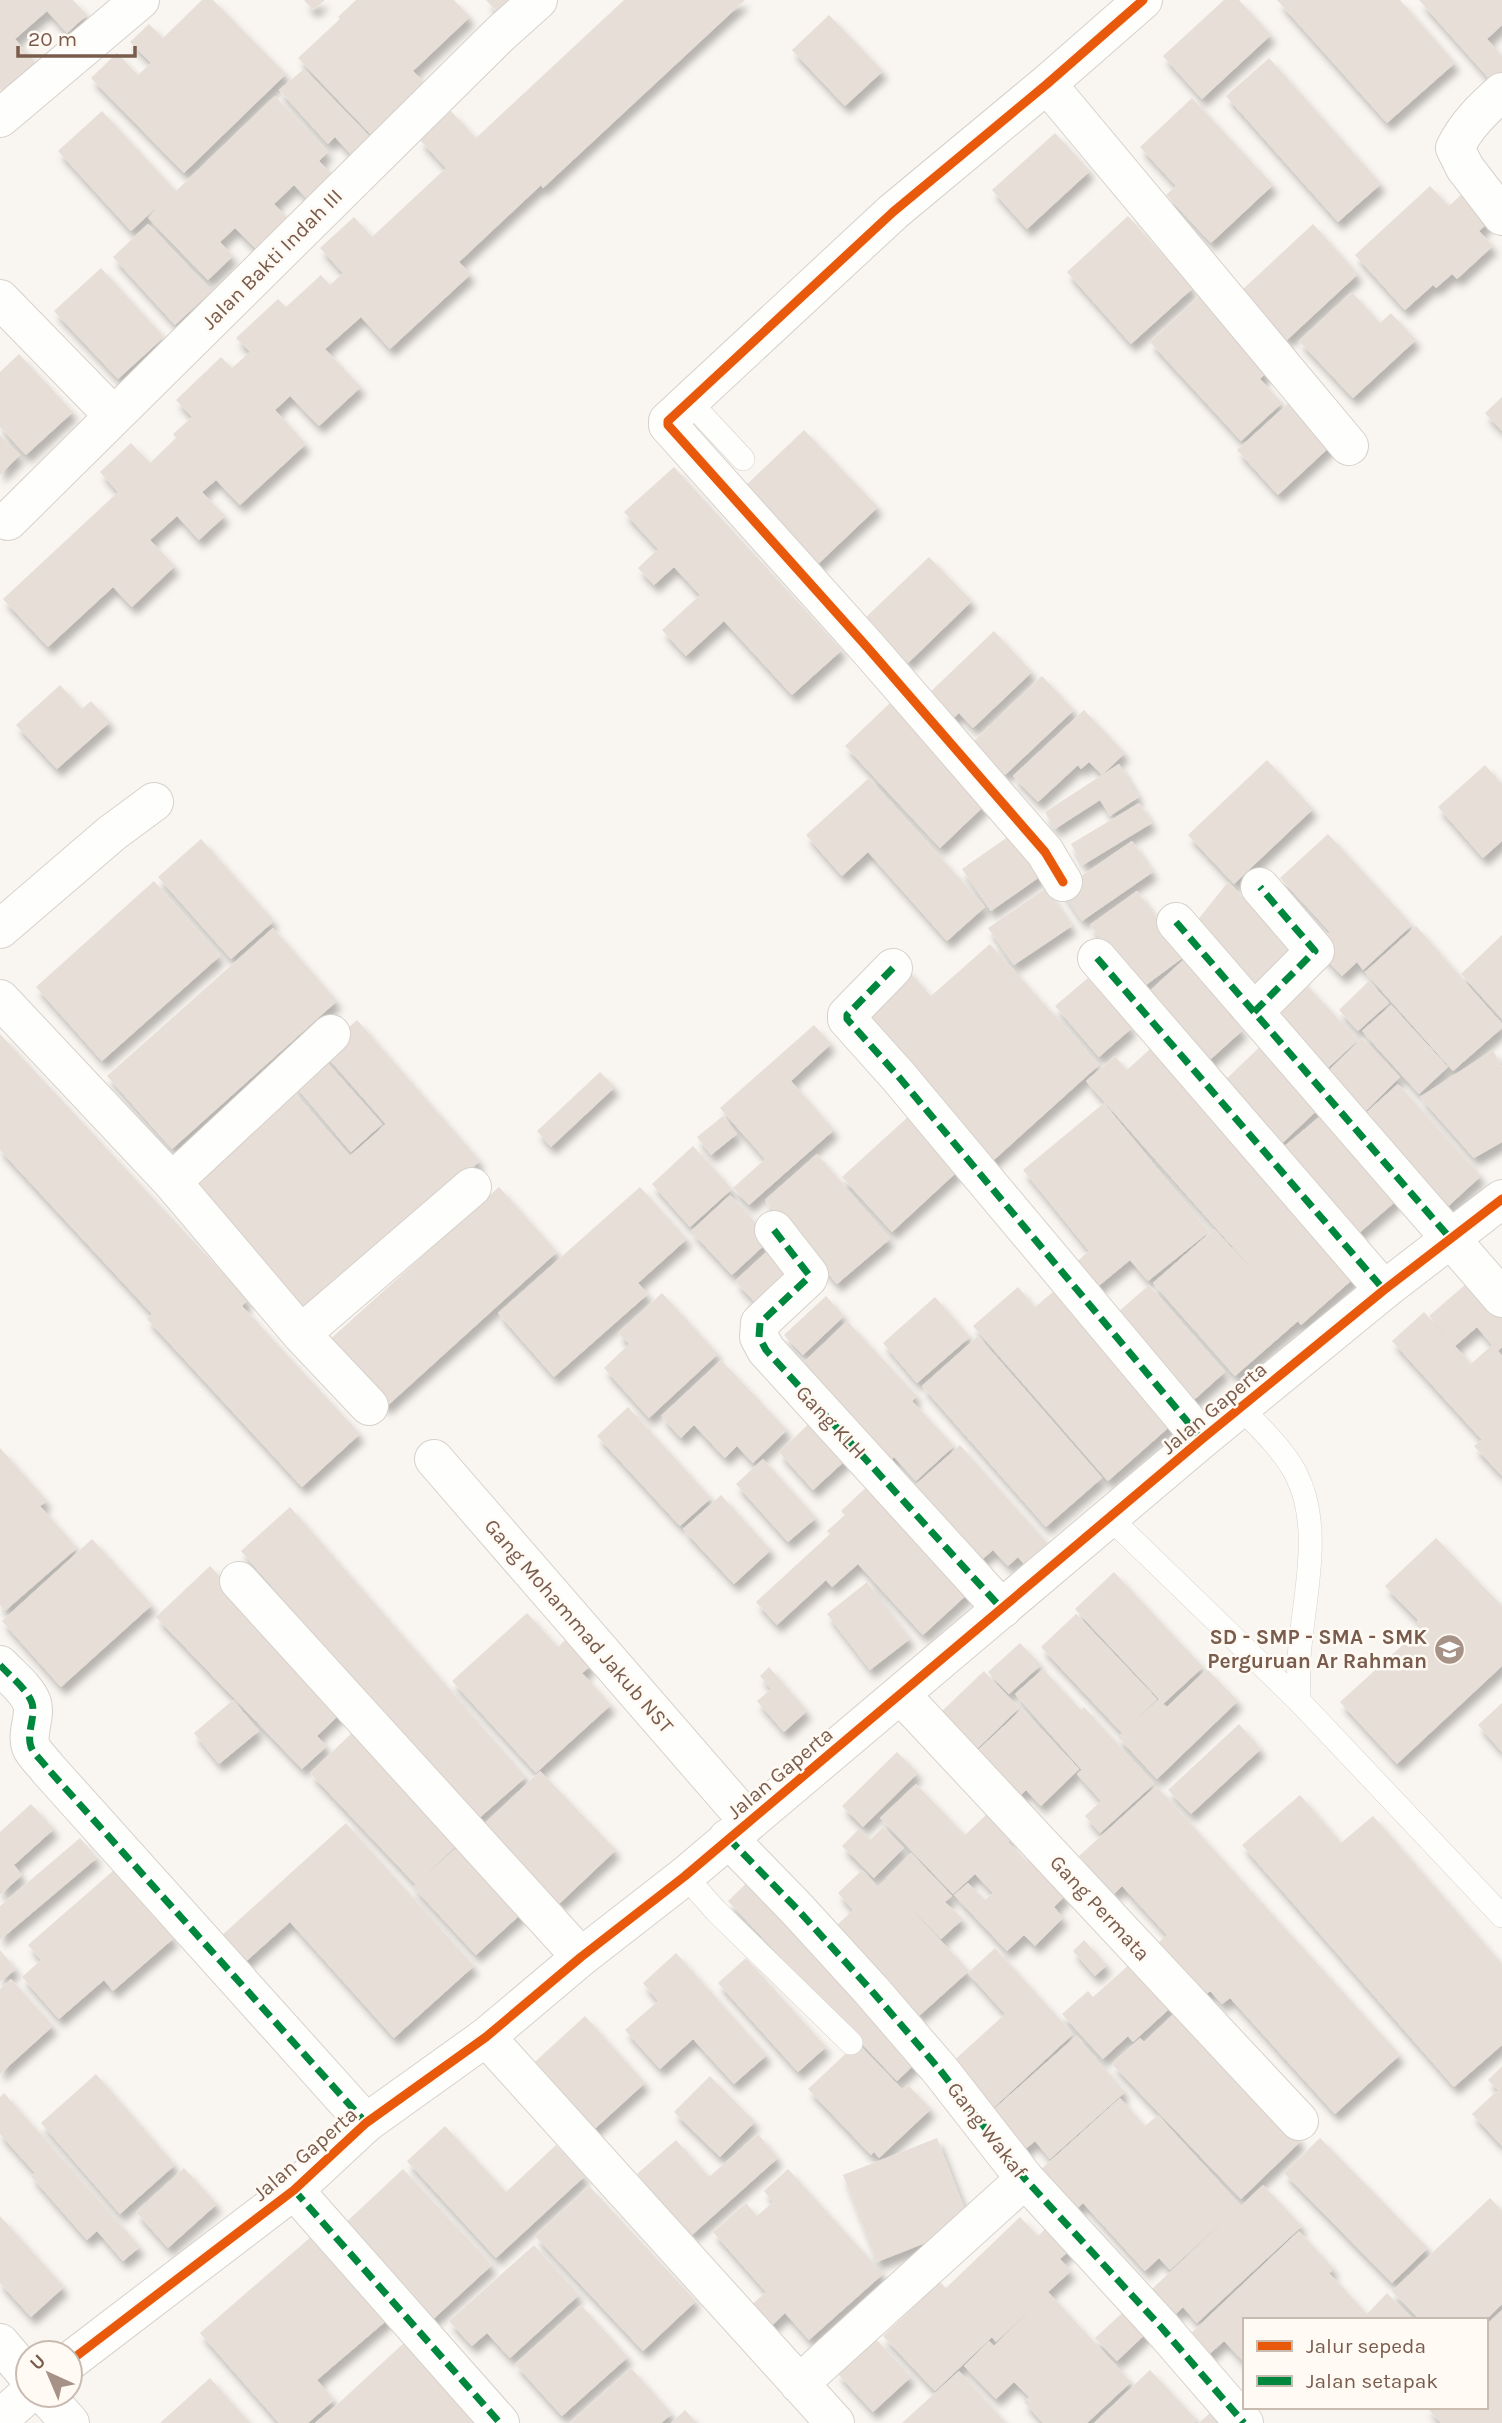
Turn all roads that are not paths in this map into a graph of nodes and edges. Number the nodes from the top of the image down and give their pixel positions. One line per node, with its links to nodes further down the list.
1 (140, 0): 6 (street)
2 (538, 0): 10 (street, Jalan Bakti Indah III)
3 (1143, 0): 4 (street)
4 (1047, 84): 9 (street); 11 (street)
5 (1502, 92): 7 (street)
6 (0, 118)
7 (1502, 216)
8 (0, 299): 10 (street)
9 (689, 401): 12 (lane); 15 (street)
10 (114, 416): 13 (street, Jalan Bakti Indah III)
11 (1349, 446)
12 (743, 459)
13 (8, 521)
14 (154, 802): 17 (street)
15 (1062, 882)
16 (1260, 887): 22 (street)
17 (6, 912)
18 (1176, 922): 22 (street)
19 (1097, 958): 29 (street)
20 (893, 968): 34 (street)
21 (0, 999): 24 (street)
22 (1254, 1012): 28 (street)
23 (331, 1034): 24 (street)
24 (172, 1182): 31 (street)
25 (472, 1187): 31 (street)
26 (1502, 1199): 28 (street, Jalan Gaperta)
27 (774, 1230): 38 (street, Gang KLH)
28 (1450, 1238): 29 (street, Jalan Gaperta); 30 (street)
29 (1384, 1290): 33 (street, Jalan Gaperta)
30 (1502, 1298)
31 (301, 1334): 32 (street)
32 (369, 1406)
33 (1241, 1408): 34 (street, Jalan Gaperta); 41 (lane)
34 (1202, 1439): 36 (street, Jalan Gaperta)
35 (434, 1459): 42 (street, Gang Mohammad Jakub NST)
36 (1110, 1518): 38 (street, Jalan Gaperta); 41 (lane)
37 (239, 1581): 45 (street)
38 (1002, 1609): 40 (street, Jalan Gaperta)
39 (0, 1665): 49 (street)
40 (901, 1695): 42 (street, Jalan Gaperta); 48 (street, Gang Permata)
41 (1299, 1701): 44 (lane)
42 (738, 1830): 43 (street, Jalan Gaperta); 50 (street, Gang Wakaf)
43 (685, 1876): 45 (street, Jalan Gaperta); 47 (lane)
44 (1502, 1916)
45 (581, 1957): 46 (street, Jalan Gaperta)
46 (486, 2037): 49 (street, Jalan Gaperta); 55 (street)
47 (851, 2043)
48 (1298, 2121)
49 (366, 2123): 51 (street, Jalan Gaperta)
50 (1025, 2179): 55 (street); 62 (street, Gang Wakaf)
51 (293, 2190): 53 (street, Jalan Gaperta); 60 (street)
52 (0, 2343): 54 (street)
53 (84, 2350)
54 (14, 2360)
55 (799, 2384): 61 (street)
56 (14, 2406): 58 (street)
57 (58, 2409): 59 (street)
58 (0, 2419)
59 (70, 2423)
60 (500, 2423)
61 (835, 2423)
62 (1244, 2423)

